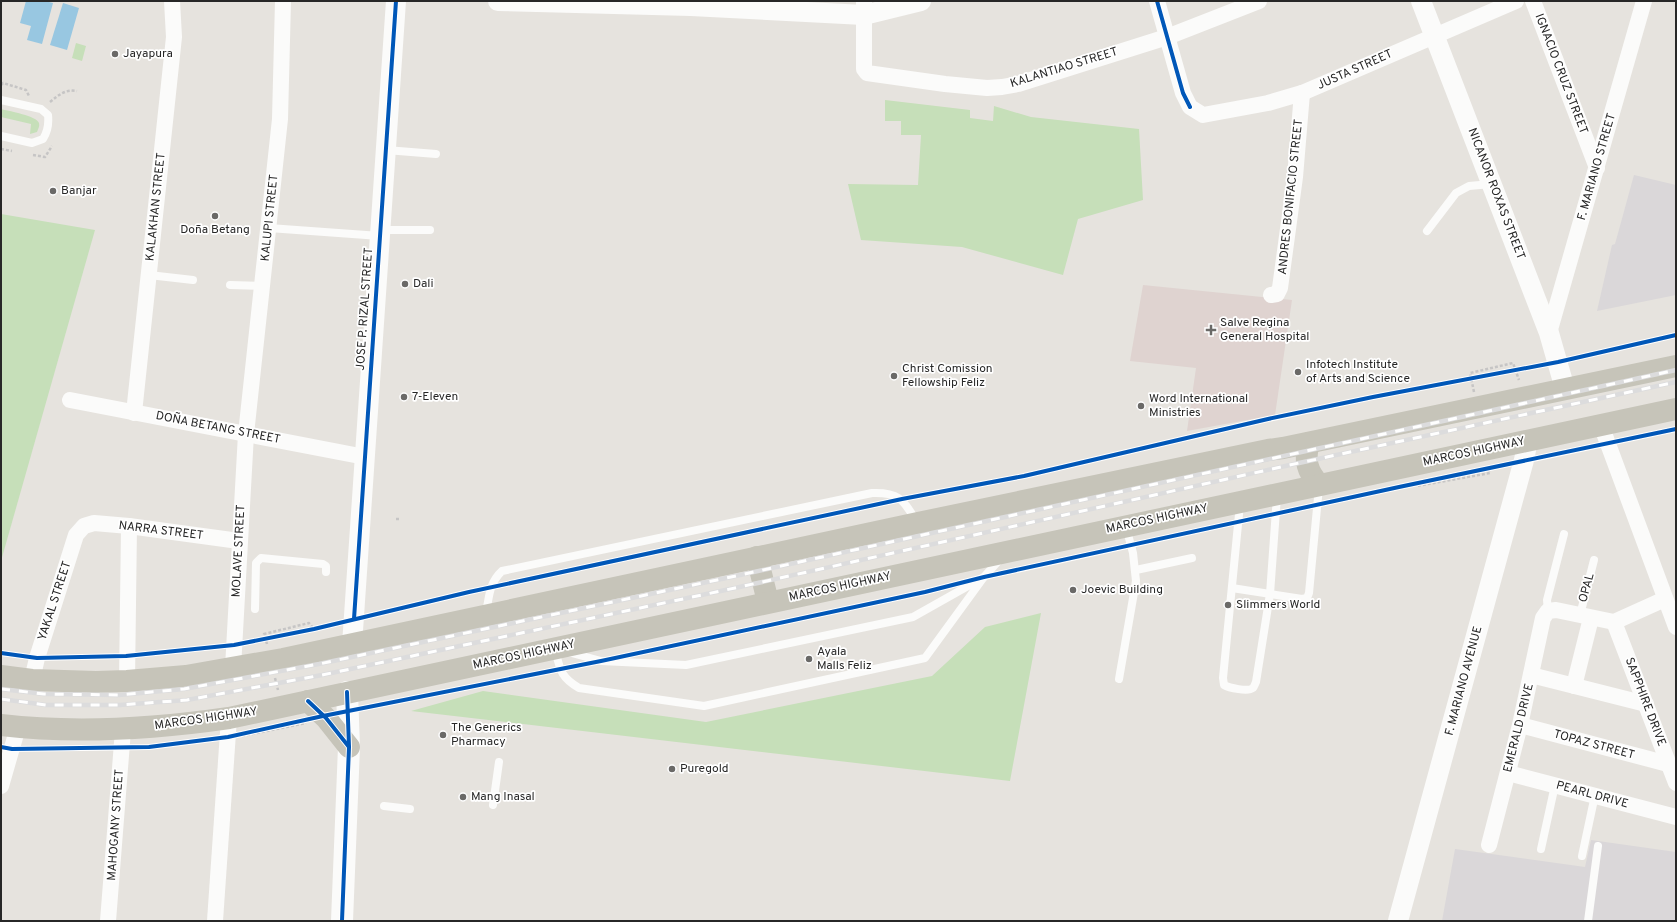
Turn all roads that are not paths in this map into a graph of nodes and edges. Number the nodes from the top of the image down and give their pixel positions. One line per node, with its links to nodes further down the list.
1 (172, 1): 27 (street, KALAKHAN STREET)
2 (283, 1): 23 (street, KALUPI STREET)
3 (396, 1): 19 (street, JOSE P. RIZAL STREET)
4 (498, 1): 12 (street)
5 (921, 1): 13 (street)
6 (1157, 1): 15 (street)
7 (1259, 1): 15 (street, KALANTIAO STREET)
8 (1421, 1): 14 (street, NICANOR ROXAS STREET)
9 (1516, 1): 14 (street, JUSTA STREET)
10 (1533, 1): 21 (street, IGNACIO CRUZ STREET)
11 (1644, 1): 21 (street, F. MARIANO STREET)
12 (691, 4): 13 (street)
13 (864, 8): 15 (street, KALANTIAO STREET)
14 (1434, 35): 16 (street, JUSTA STREET); 22 (street, NICANOR ROXAS STREET)
15 (1167, 37): 16 (street, JUSTA STREET)
16 (1302, 93): 31 (street, ANDRES BONIFACIO STREET)
17 (1, 100): 18 (lane)
18 (1, 136)
19 (386, 150): 20 (lane); 26 (street, JOSE P. RIZAL STREET)
20 (436, 154)
21 (1597, 168): 32 (street, F. MARIANO STREET)
22 (1492, 184): 25 (lane); 32 (street, NICANOR ROXAS STREET)
23 (269, 228): 26 (lane); 30 (street, KALUPI STREET)
24 (430, 230): 26 (lane)
25 (1427, 231)
26 (380, 233): 43 (street, JOSE P. RIZAL STREET)
27 (149, 275): 28 (lane); 37 (street, KALAKHAN STREET)
28 (194, 280)
29 (230, 285): 30 (lane)
30 (263, 286): 39 (street, KALUPI STREET)
31 (1271, 295)
32 (1549, 333): 34 (street, NICANOR ROXAS STREET)
33 (1676, 366): 34 (main road)
34 (1565, 390): 41 (main road)
35 (70, 400): 37 (street, DOÑA BETANG STREET)
36 (1676, 409): 38 (main road, MARCOS HIGHWAY)
37 (134, 413): 39 (street, DOÑA BETANG STREET)
38 (1601, 425): 40 (main road, MARCOS HIGHWAY); 62 (street)
39 (246, 434): 43 (street, DOÑA BETANG STREET); 52 (street, MOLAVE STREET)
40 (1528, 440): 44 (main road, MARCOS HIGHWAY); 105 (street, F. MARIANO AVENUE)
41 (1309, 443): 42 (main road); 44 (main road)
42 (1283, 448): 45 (main road); 47 (main road)
43 (365, 457): 70 (street, JOSE P. RIZAL STREET)
44 (1319, 484): 45 (main road, MARCOS HIGHWAY); 61 (lane)
45 (1286, 491): 46 (main road, MARCOS HIGHWAY); 61 (lane)
46 (1240, 501): 50 (main road, MARCOS HIGHWAY); 60 (lane)
47 (918, 523): 54 (main road); 66 (lane)
48 (84, 526): 49 (street, NARRA STREET); 75 (street, YAKAL STREET)
49 (129, 526): 52 (street, NARRA STREET); 76 (street)
50 (1126, 526): 53 (main road, MARCOS HIGHWAY); 57 (lane)
51 (1564, 534): 65 (lane)
52 (239, 541): 72 (street, MOLAVE STREET)
53 (1006, 551): 59 (lane); 63 (main road, MARCOS HIGHWAY)
54 (757, 557): 63 (main road); 66 (main road)
55 (1192, 558): 57 (lane)
56 (1594, 560): 67 (lane, OPAL)
57 (1136, 570): 74 (lane)
58 (326, 572): 64 (lane)
59 (984, 577): 71 (lane); 71 (lane)
60 (1232, 588): 61 (lane); 61 (lane)
61 (1270, 594)
62 (1665, 598): 68 (street); 69 (street)
63 (768, 602): 71 (main road, MARCOS HIGHWAY)
64 (254, 610)
65 (1548, 611): 67 (street); 73 (street, EMERALD DRIVE)
66 (486, 616): 70 (main road)
67 (1586, 617): 68 (street); 78 (street)
68 (1614, 622): 80 (street, SAPPHIRE DRIVE)
69 (1676, 627)
70 (352, 646): 72 (main road)
71 (555, 649): 79 (main road, MARCOS HIGHWAY)
72 (233, 668): 76 (main road)
73 (1531, 676): 78 (street); 82 (street, EMERALD DRIVE)
74 (1119, 679)
75 (32, 680): 76 (main road); 77 (main road)
76 (127, 680)
77 (2, 682)
78 (1574, 686): 80 (street)
79 (347, 692): 81 (main road, MARCOS HIGHWAY); 86 (main road)
80 (1646, 704): 88 (street, SAPPHIRE DRIVE)
81 (314, 713): 84 (main road, MARCOS HIGHWAY); 86 (main road)
82 (1520, 725): 88 (street, TOPAZ STREET); 89 (street, EMERALD DRIVE)
83 (10, 726): 85 (main road, MARCOS HIGHWAY); 92 (street)
84 (228, 727): 85 (main road, MARCOS HIGHWAY); 103 (street)
85 (123, 730): 102 (street, MAHOGANY STREET)
86 (349, 747): 104 (main road)
87 (499, 762): 94 (lane)
88 (1668, 764): 90 (street, SAPPHIRE DRIVE)
89 (1508, 773): 91 (street, PEARL DRIVE); 98 (street, EMERALD DRIVE)
90 (1676, 783)
91 (1555, 785): 93 (street, PEARL DRIVE); 100 (lane)
92 (1, 786)
93 (1595, 795): 97 (street, PEARL DRIVE); 101 (lane)
94 (493, 805)
95 (384, 806): 96 (lane)
96 (410, 809)
97 (1676, 817)
98 (1489, 845)
99 (1598, 846): 106 (lane)
100 (1541, 849)
101 (1582, 856)
102 (108, 921)
103 (215, 921)
104 (342, 921)
105 (1398, 921)
106 (1588, 921)

